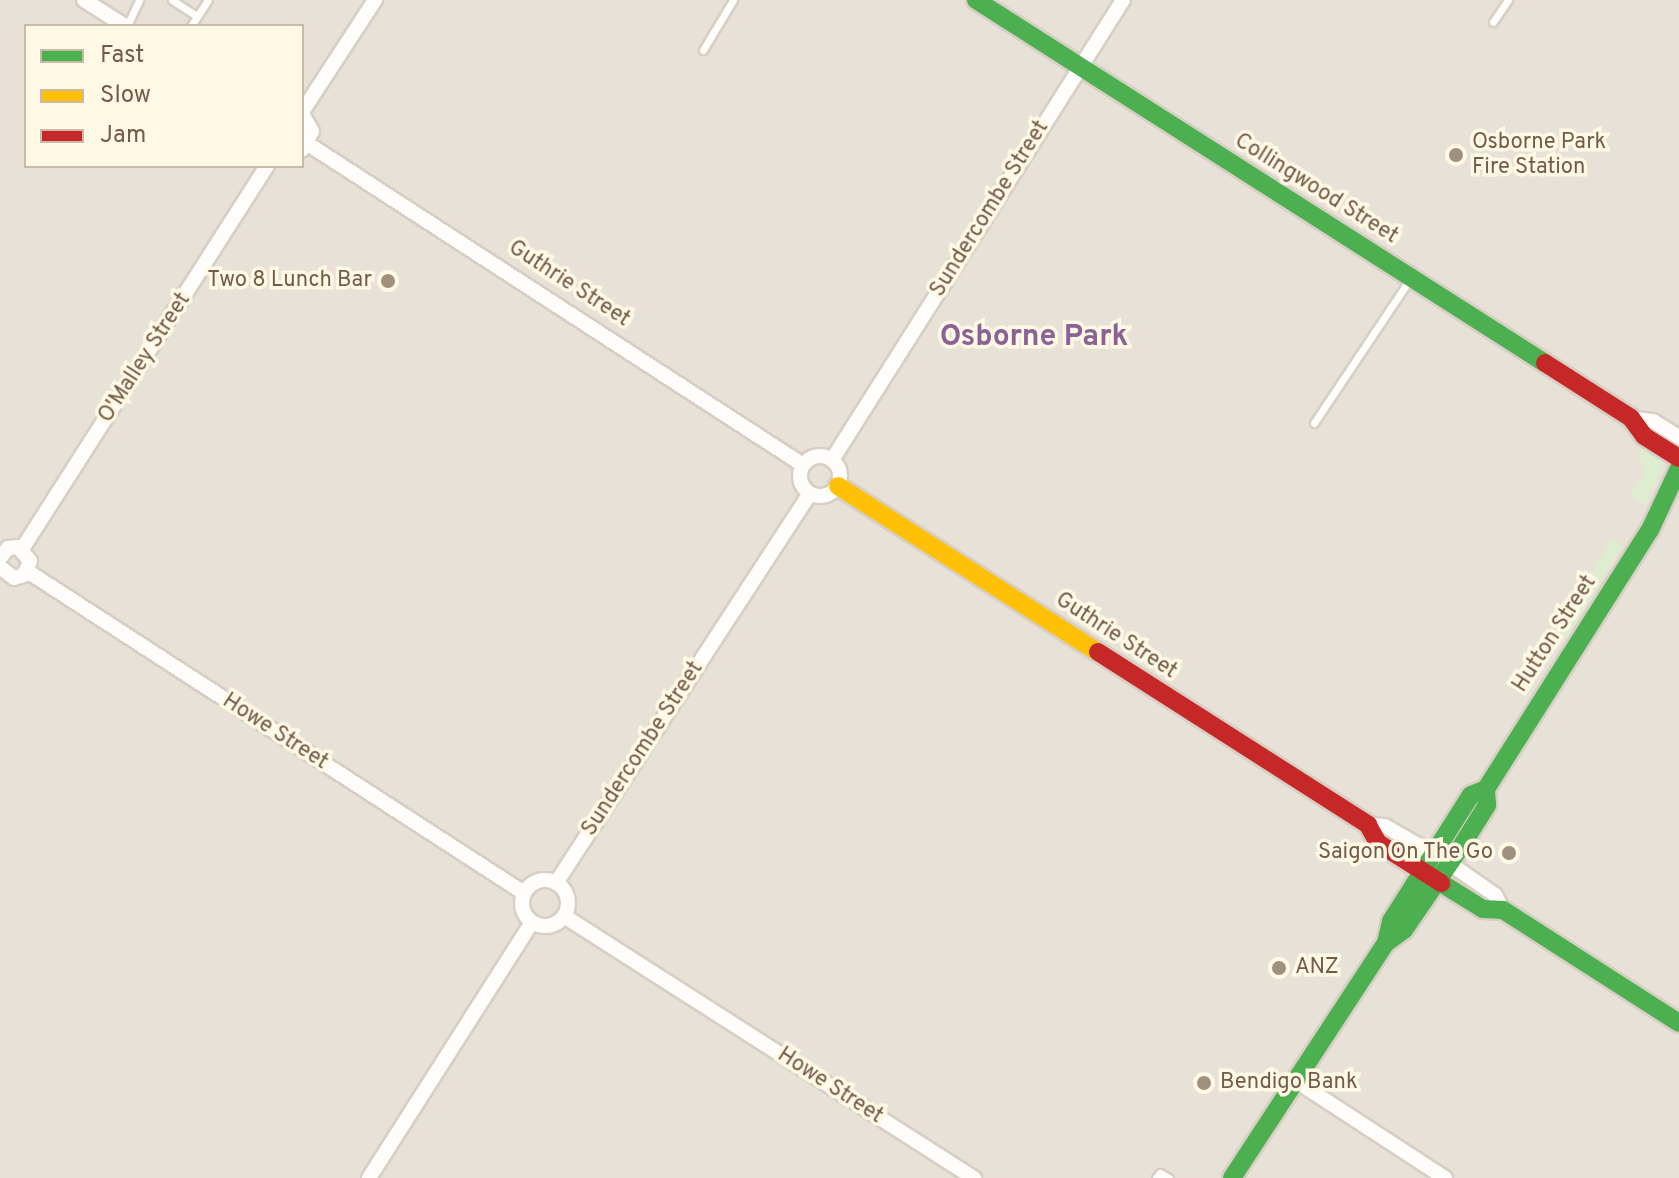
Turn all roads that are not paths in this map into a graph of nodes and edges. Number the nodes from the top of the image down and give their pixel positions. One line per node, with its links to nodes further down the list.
1 (84, 0): 12 (street)
2 (139, 0): 13 (lane)
3 (172, 0): 10 (lane)
4 (208, 0): 10 (lane)
5 (375, 0): 17 (street)
6 (733, 0): 15 (lane)
7 (976, 0): 16 (street, Collingwood Street)
8 (1123, 0): 16 (street, Sundercombe Street)
9 (1508, 0): 11 (lane)
10 (197, 16): 14 (lane)
11 (1493, 22)
12 (123, 24)
13 (127, 24)
14 (192, 24)
15 (703, 50)
16 (1080, 67): 21 (street, Collingwood Street); 26 (street, Sundercombe Street)
17 (304, 110)
18 (304, 117): 19 (street)
19 (305, 147): 27 (street, Guthrie Street)
20 (266, 168): 32 (street, O'Malley Street)
21 (1411, 277): 22 (street, Collingwood Street); 23 (lane)
22 (1631, 418): 24 (street, Collingwood Street); 25 (street, Collingwood Street)
23 (1314, 423)
24 (1679, 437)
25 (1679, 458)
26 (832, 460): 27 (street); 29 (street)
27 (803, 465): 30 (street)
28 (1679, 468): 31 (street, Hutton Street)
29 (838, 486): 30 (street); 36 (street, Guthrie Street)
30 (810, 494): 39 (street, Sundercombe Street)
31 (1671, 502): 37 (street, Hutton Street)
32 (22, 549): 33 (street); 34 (street)
33 (0, 556)
34 (27, 571): 35 (street); 40 (street, Howe Street)
35 (2, 574)
36 (1368, 825): 37 (street, Guthrie Street); 38 (street, Guthrie Street)
37 (1441, 858): 38 (street, Hutton Street); 41 (street, Guthrie Street)
38 (1430, 876): 41 (street, Guthrie Street); 45 (street, Hutton Street)
39 (556, 883): 40 (street); 42 (street)
40 (524, 893): 43 (street)
41 (1503, 910): 44 (street, Guthrie Street)
42 (564, 916): 43 (street); 47 (street, Howe Street)
43 (532, 922): 46 (street)
44 (1679, 1023)
45 (1296, 1081): 50 (street, Hutton Street); 51 (street)
46 (369, 1178)
47 (974, 1178)
48 (1156, 1178): 49 (lane)
49 (1169, 1178)
50 (1232, 1178)
51 (1445, 1178)

